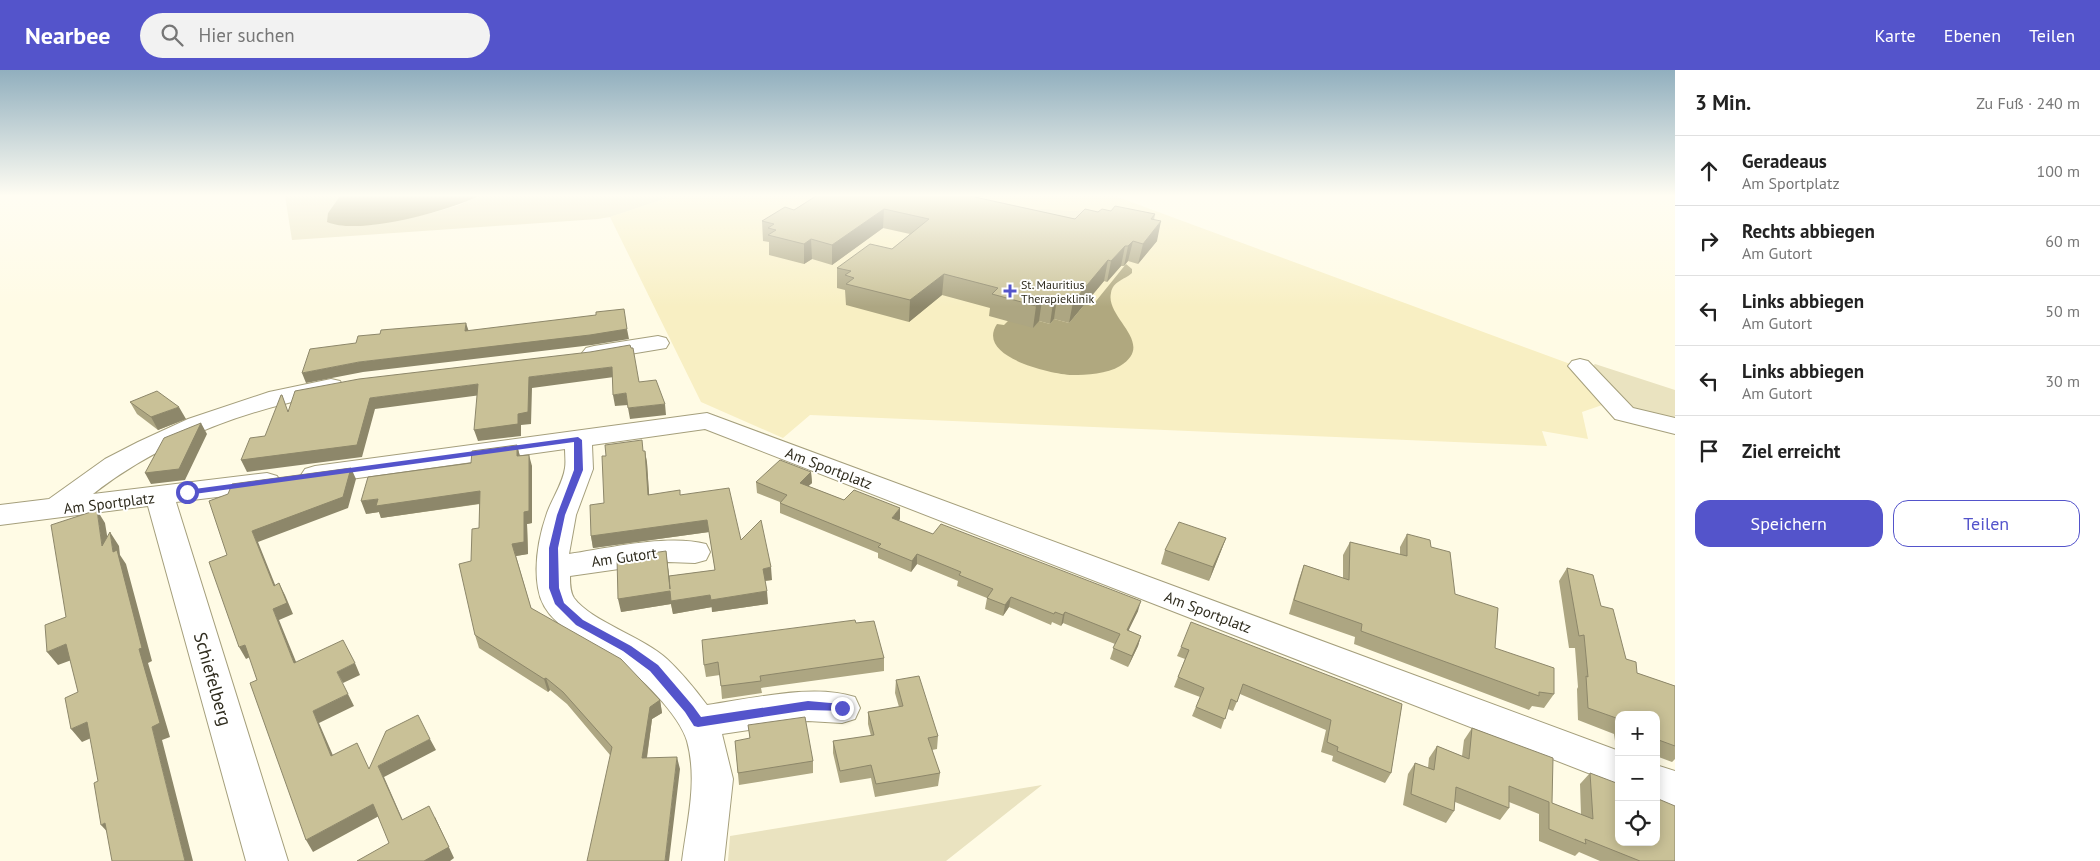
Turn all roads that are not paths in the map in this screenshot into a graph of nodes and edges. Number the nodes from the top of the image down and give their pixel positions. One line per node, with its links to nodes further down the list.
1 (658, 343): 2 (street)
2 (573, 356)
3 (1580, 366): 5 (street)
4 (353, 383): 8 (street)
5 (1675, 426)
6 (578, 440): 7 (street, Am Sportplatz); 11 (street); 14 (street, Am Sportplatz)
7 (160, 496): 8 (street, Am Sportplatz); 17 (street, Schiefelberg)
8 (54, 510): 9 (street, Am Sportplatz)
9 (0, 515)
10 (695, 552): 11 (street, Am Gutort)
11 (553, 567): 13 (street)
12 (842, 708): 13 (street)
13 (698, 722): 18 (street)
14 (1615, 766)
15 (1660, 783): 16 (street)
16 (1675, 789)
17 (267, 861)
18 (703, 861)

